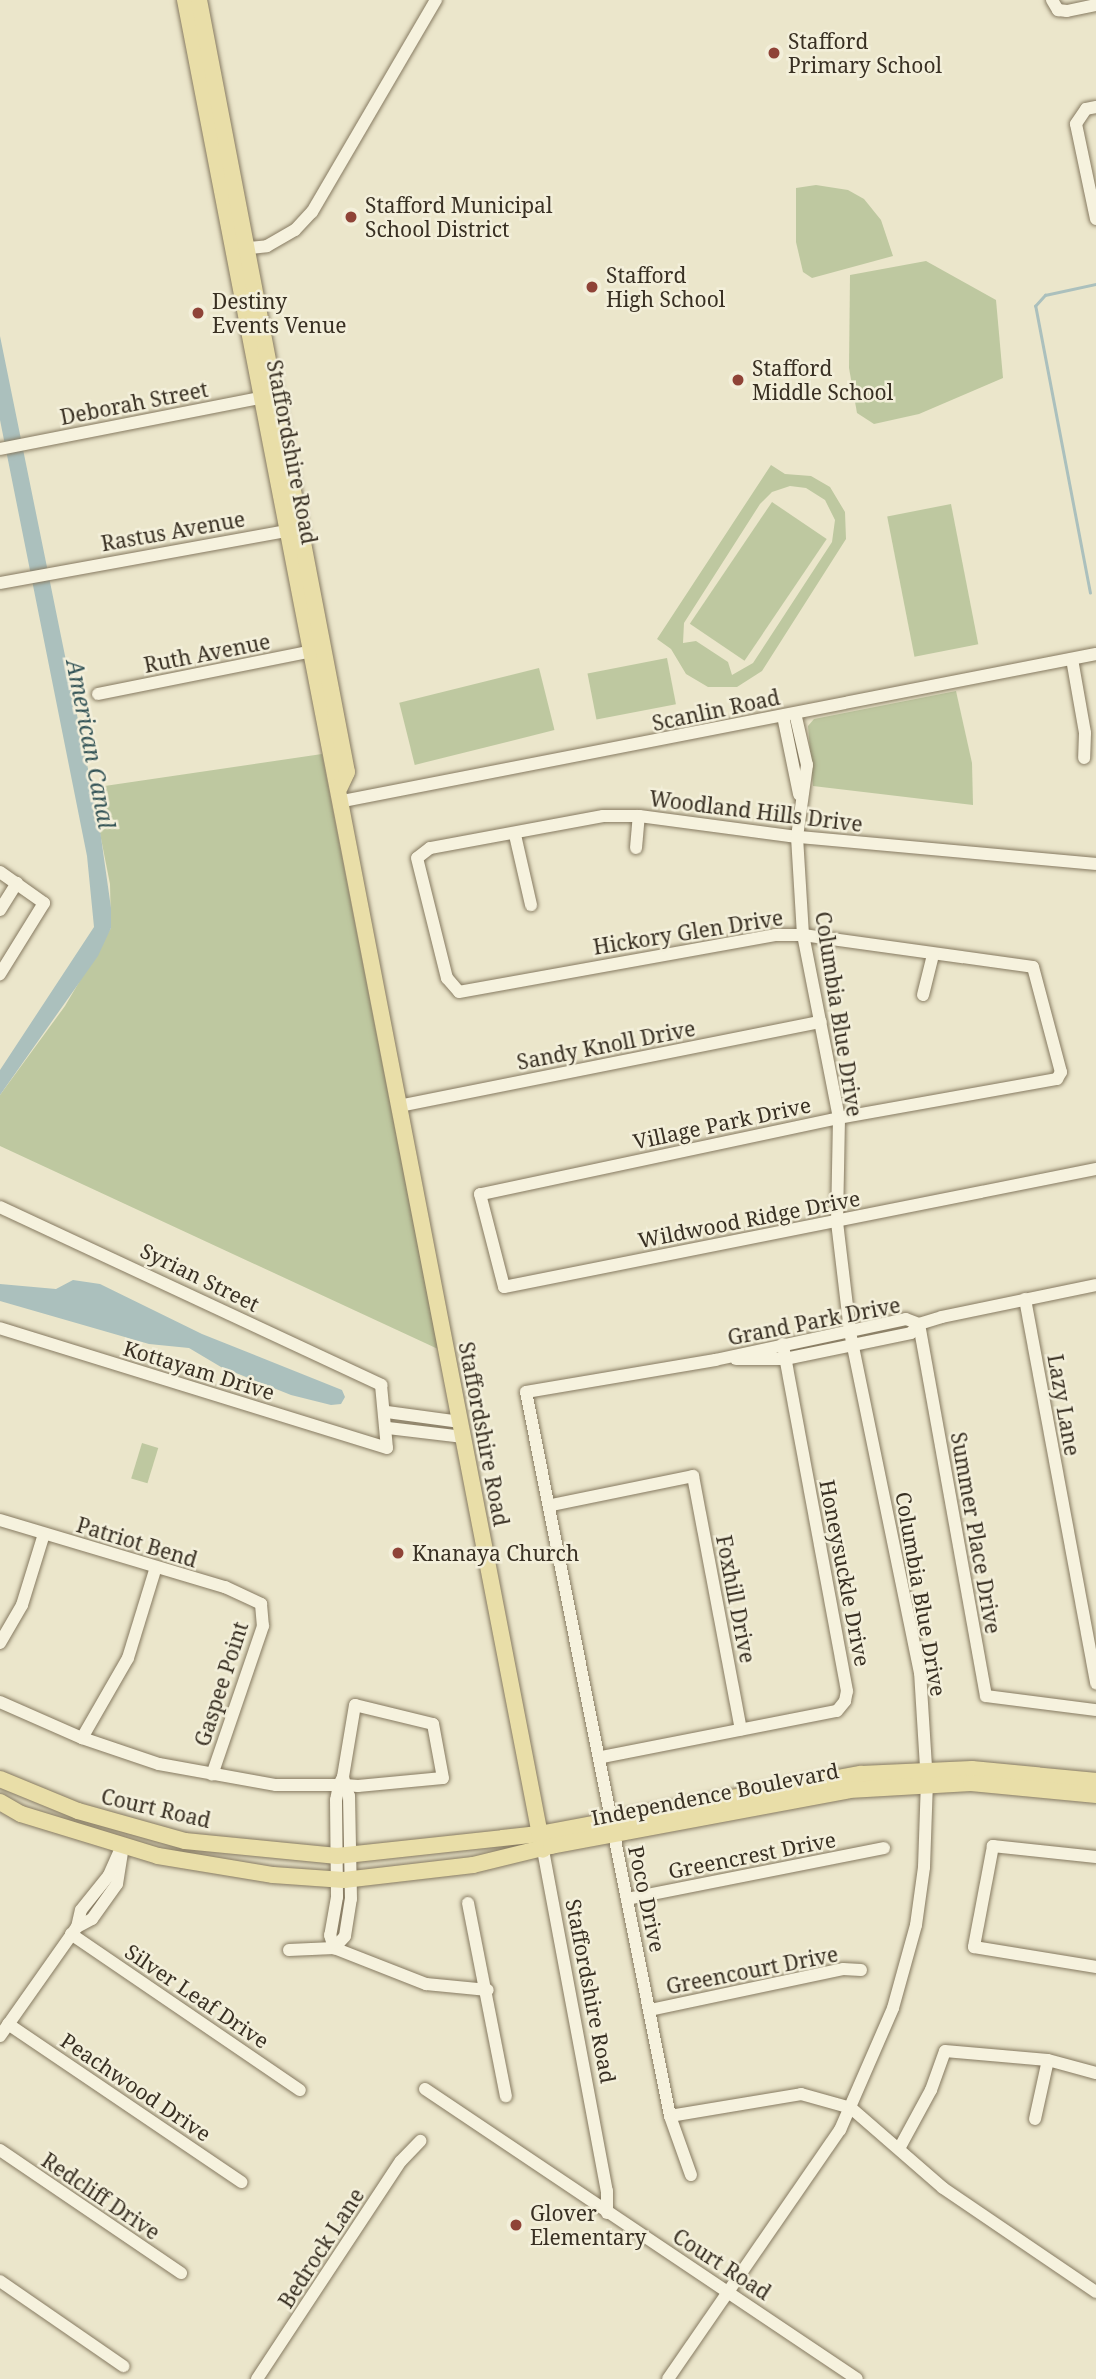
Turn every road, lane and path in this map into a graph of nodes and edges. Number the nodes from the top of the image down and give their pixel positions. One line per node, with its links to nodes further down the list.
1 (185, 0): 8 (main road, Staffordshire Road)
2 (199, 0): 8 (main road, Staffordshire Road)
3 (436, 0): 8 (street)
4 (1052, 0): 5 (street)
5 (1096, 5)
6 (1096, 107): 7 (street)
7 (1095, 213)
8 (239, 249): 9 (main road, Staffordshire Road)
9 (268, 397): 10 (street, Deborah Street); 11 (main road, Staffordshire Road)
10 (0, 449)
11 (293, 530): 12 (street, Rastus Avenue); 13 (main road, Staffordshire Road)
12 (0, 583)
13 (316, 651): 16 (street, Ruth Avenue); 19 (main road, Staffordshire Road)
14 (1096, 654): 15 (street, Scanlin Road)
15 (1072, 659): 17 (street, Scanlin Road); 18 (street)
16 (98, 694)
17 (789, 715): 19 (street, Scanlin Road); 22 (street, Columbia Blue Drive)
18 (1084, 758)
19 (342, 794): 36 (main road, Staffordshire Road)
20 (639, 816): 21 (street, Woodland Hills Drive); 22 (street, Woodland Hills Drive); 23 (street)
21 (515, 835): 24 (street, Woodland Hills Drive); 28 (street)
22 (797, 837): 25 (street, Woodland Hills Drive); 30 (street, Columbia Blue Drive)
23 (636, 848)
24 (417, 858): 30 (street, Hickory Glen Drive)
25 (1096, 864)
26 (0, 872): 27 (street)
27 (17, 883): 29 (street); 32 (street)
28 (531, 905)
29 (0, 910)
30 (803, 934): 31 (street, Hickory Glen Drive); 35 (street, Columbia Blue Drive)
31 (933, 955): 33 (street); 34 (street, Hickory Glen Drive)
32 (0, 974)
33 (923, 995)
34 (1042, 1000): 37 (street, Village Park Drive)
35 (821, 1022): 36 (street, Sandy Knoll Drive); 37 (street, Columbia Blue Drive)
36 (399, 1106): 53 (main road, Staffordshire Road)
37 (839, 1118): 39 (street, Village Park Drive); 41 (street, Columbia Blue Drive)
38 (1096, 1169): 41 (street, Wildwood Ridge Drive)
39 (480, 1194): 41 (street, Wildwood Ridge Drive)
40 (0, 1207): 51 (street, Syrian Street)
41 (837, 1222): 46 (street, Columbia Blue Drive)
42 (1096, 1285): 43 (street, Grand Park Drive)
43 (1025, 1299): 44 (street, Grand Park Drive); 60 (street, Lazy Lane)
44 (919, 1324): 46 (street, Grand Park Drive); 48 (street, Grand Park Drive); 62 (street, Summer Place Drive)
45 (0, 1328): 52 (street, Kottayam Drive)
46 (850, 1331): 47 (street, Grand Park Drive); 48 (street, Columbia Blue Drive)
47 (783, 1344): 49 (street, Honeysuckle Drive); 50 (street, Grand Park Drive)
48 (853, 1345): 49 (street, Grand Park Drive); 67 (street, Columbia Blue Drive)
49 (785, 1359): 50 (street, Grand Park Drive); 63 (street, Honeysuckle Drive)
50 (715, 1360): 54 (street, Grand Park Drive)
51 (387, 1412): 52 (street); 53 (street)
52 (388, 1428): 53 (street)
53 (461, 1430): 74 (main road, Staffordshire Road)
54 (552, 1505): 63 (street, Foxhill Drive); 65 (street, Poco Drive)
55 (0, 1520): 56 (street, Patriot Bend)
56 (44, 1534): 57 (street, Patriot Bend); 59 (street)
57 (155, 1570): 58 (street, Patriot Bend); 64 (street)
58 (261, 1604): 66 (street, Gaspee Point)
59 (0, 1643)
60 (1096, 1683)
61 (0, 1702): 64 (street)
62 (1096, 1710)
63 (741, 1730): 65 (street)
64 (82, 1738): 66 (street)
65 (602, 1757): 73 (street, Poco Drive)
66 (212, 1774): 69 (street)
67 (926, 1776): 70 (main road, Independence Boulevard); 73 (main road, Independence Boulevard); 96 (street, Columbia Blue Drive)
68 (0, 1779): 72 (main road, Court Road)
69 (343, 1782): 69 (street); 77 (street)
70 (1089, 1787)
71 (0, 1802): 75 (main road, Court Road)
72 (127, 1826): 75 (main road); 77 (main road, Court Road)
73 (613, 1827): 74 (main road, Independence Boulevard); 80 (street, Poco Drive)
74 (541, 1842): 77 (main road, Independence Boulevard); 79 (main road, Independence Boulevard); 104 (street, Staffordshire Road)
75 (122, 1846): 79 (main road, Court Road); 82 (street)
76 (884, 1848): 80 (street, Greencrest Drive)
77 (343, 1856): 79 (street)
78 (1096, 1857): 85 (street)
79 (344, 1880): 83 (street)
80 (627, 1899): 88 (street, Poco Drive)
81 (468, 1903): 87 (street)
82 (74, 1931): 89 (street); 94 (street, Silver Leaf Drive)
83 (334, 1948): 84 (street); 87 (street)
84 (289, 1950)
85 (1096, 1967)
86 (861, 1969): 88 (street, Greencourt Drive)
87 (488, 1990): 95 (street)
88 (650, 2010): 97 (street, Poco Drive)
89 (8, 2024): 90 (street); 103 (street, Peachwood Drive)
90 (0, 2036)
91 (1048, 2060): 92 (street); 98 (street); 100 (street)
92 (1096, 2073)
93 (425, 2089): 104 (street, Court Road)
94 (300, 2090)
95 (506, 2096)
96 (851, 2108): 97 (street); 100 (street); 108 (street, Columbia Blue Drive)
97 (670, 2116): 102 (street, Poco Drive)
98 (1035, 2119)
99 (421, 2141): 110 (street, Bedrock Lane)
100 (900, 2147): 107 (street)
101 (0, 2150): 105 (street, Redcliff Drive)
102 (691, 2175)
103 (242, 2182)
104 (607, 2213): 108 (street, Court Road)
105 (181, 2273)
106 (0, 2281): 109 (street)
107 (1096, 2292)
108 (727, 2293): 111 (street, Columbia Blue Drive); 112 (street, Court Road)
109 (123, 2366)
110 (257, 2379)
111 (668, 2379)
112 (857, 2379)

